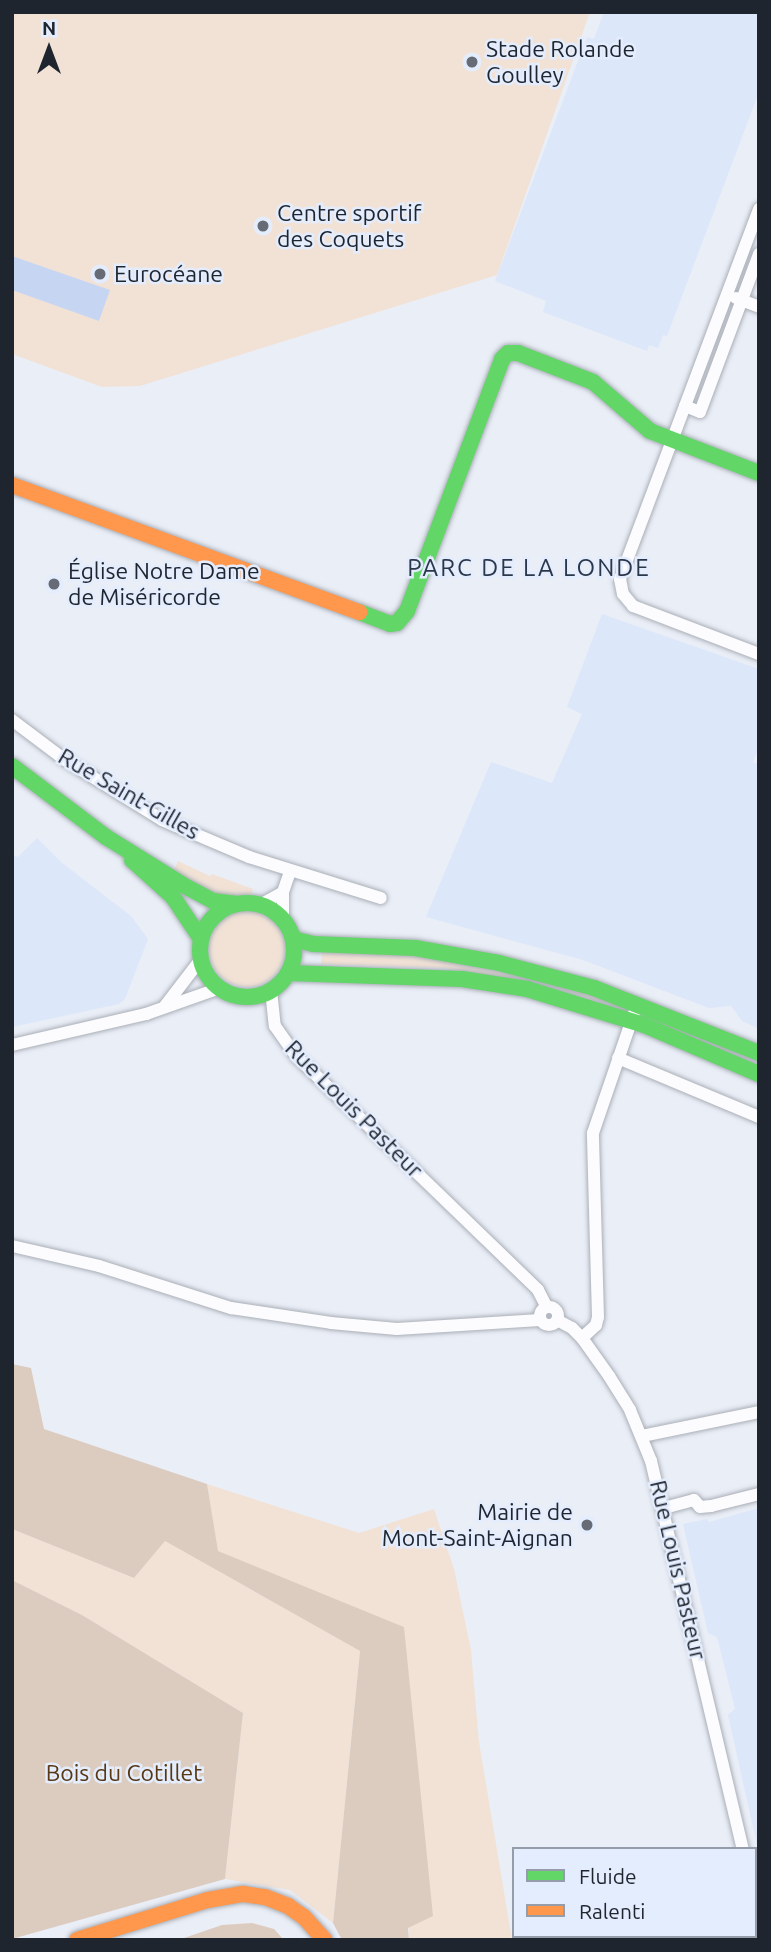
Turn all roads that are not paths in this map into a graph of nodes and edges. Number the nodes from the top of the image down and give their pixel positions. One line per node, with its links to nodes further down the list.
1 (759, 209): 3 (street)
2 (759, 254): 4 (street)
3 (726, 295): 4 (street); 6 (street)
4 (742, 301): 5 (street); 6 (street)
5 (759, 307)
6 (684, 406): 7 (street)
7 (671, 438): 8 (street); 9 (street); 10 (street)
8 (759, 473)
9 (12, 485)
10 (759, 654)
11 (12, 720): 14 (street, Rue Saint-Gilles)
12 (12, 766): 13 (street)
13 (106, 837): 17 (street); 20 (street)
14 (290, 872): 15 (street); 16 (street, Rue Saint-Gilles)
15 (283, 892): 18 (street); 19 (street)
16 (381, 898)
17 (236, 904): 18 (street); 20 (street)
18 (260, 905): 19 (street)
19 (283, 920): 21 (street)
20 (201, 939): 22 (street)
21 (293, 939): 23 (street); 26 (street)
22 (201, 959): 24 (street); 27 (street)
23 (288, 973): 25 (street); 28 (street)
24 (220, 988): 25 (street); 27 (street)
25 (271, 990): 35 (street, Rue Louis Pasteur)
26 (637, 1003): 28 (street); 30 (street)
27 (162, 1009): 29 (street)
28 (631, 1020): 31 (street); 32 (street)
29 (12, 1045)
30 (759, 1053)
31 (618, 1058): 33 (street); 38 (street)
32 (759, 1074)
33 (759, 1117)
34 (12, 1245): 36 (street)
35 (546, 1306): 36 (street); 37 (street)
36 (540, 1320): 37 (street)
37 (557, 1320): 38 (street, Rue Louis Pasteur)
38 (582, 1338): 40 (street, Rue Louis Pasteur)
39 (759, 1412): 40 (street)
40 (642, 1436): 42 (street, Rue Louis Pasteur)
41 (759, 1494): 42 (street)
42 (664, 1508): 43 (street, Rue Louis Pasteur)
43 (743, 1847)
44 (78, 1940): 45 (street)
45 (325, 1940)

